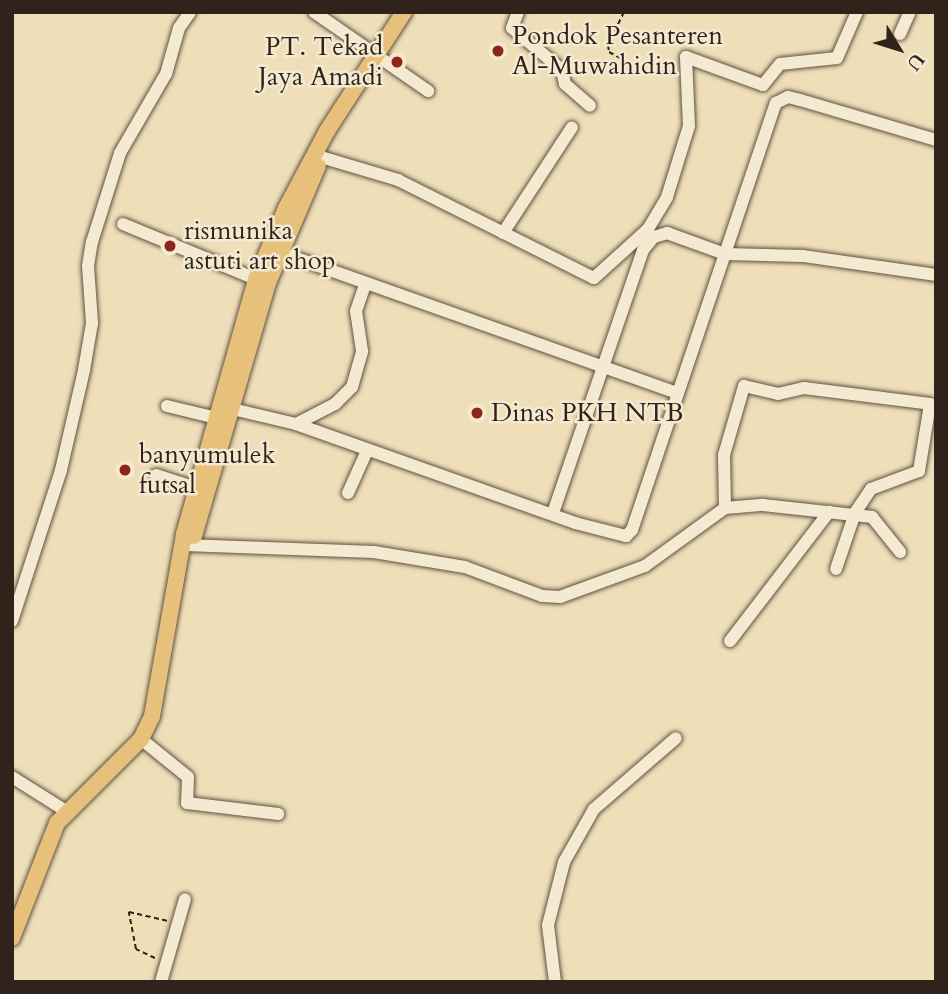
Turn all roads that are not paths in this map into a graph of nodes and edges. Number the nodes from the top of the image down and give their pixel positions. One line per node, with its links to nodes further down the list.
1 (190, 12): 37 (street)
2 (314, 12): 8 (street)
3 (404, 12): 8 (main road)
4 (518, 12): 10 (street)
5 (857, 12): 15 (street)
6 (910, 12): 7 (street)
7 (900, 34)
8 (373, 55): 9 (street); 13 (main road)
9 (428, 91)
10 (590, 106)
11 (572, 127): 15 (street)
12 (936, 140): 17 (street)
13 (318, 157): 15 (street); 16 (main road)
14 (123, 224): 19 (street)
15 (503, 233)
16 (278, 244): 19 (main road); 20 (street); 24 (main road)
17 (727, 247): 18 (street); 21 (street); 22 (street)
18 (936, 275)
19 (256, 279): 24 (main road)
20 (365, 285): 21 (street); 25 (street)
21 (602, 369): 22 (street); 32 (street)
22 (677, 393): 32 (street)
23 (167, 406): 24 (street)
24 (225, 413): 25 (street); 28 (main road); 34 (main road)
25 (296, 424): 26 (street)
26 (367, 451): 29 (street); 32 (street)
27 (156, 475): 28 (street)
28 (197, 488): 34 (main road)
29 (348, 493)
30 (725, 508): 31 (street); 33 (street); 34 (street)
31 (830, 512): 33 (street); 38 (street)
32 (553, 513)
33 (855, 513): 35 (street); 36 (street)
34 (185, 545): 40 (main road)
35 (900, 552)
36 (836, 569)
37 (12, 621)
38 (730, 641)
39 (676, 738): 47 (street)
40 (141, 739): 42 (main road); 43 (street)
41 (12, 777): 42 (street)
42 (66, 811): 45 (main road)
43 (278, 814)
44 (186, 899): 46 (street)
45 (12, 938)
46 (161, 982)
47 (555, 982)

